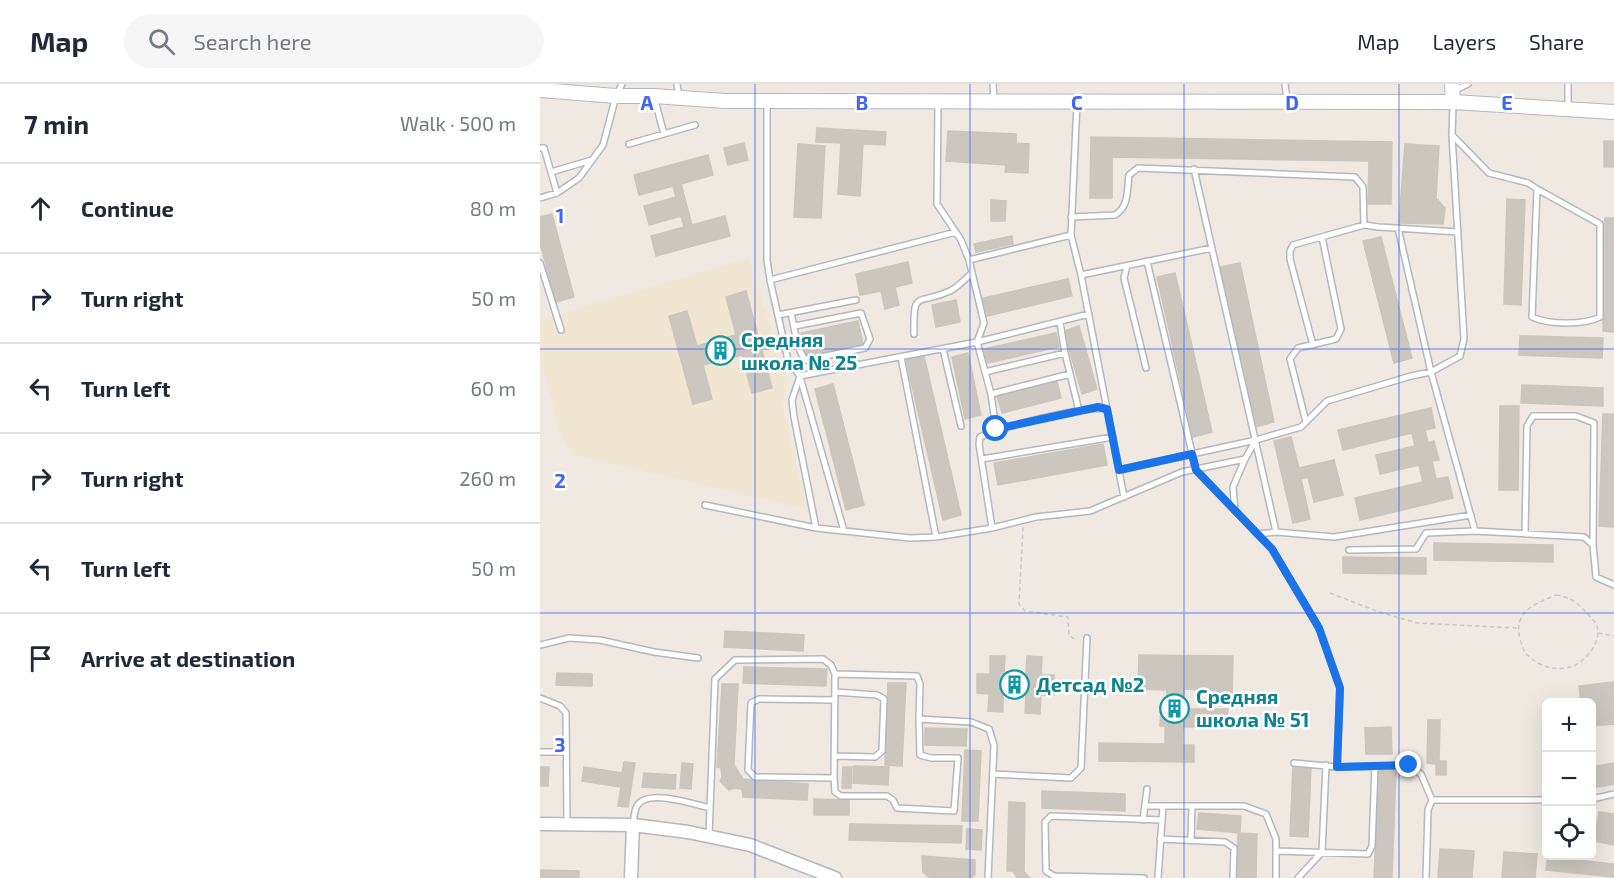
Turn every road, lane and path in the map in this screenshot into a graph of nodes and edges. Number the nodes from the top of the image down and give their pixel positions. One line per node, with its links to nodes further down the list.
1 (993, 84): 10 (lane)
2 (1286, 84): 14 (lane)
3 (1468, 84): 8 (lane)
4 (1568, 84): 15 (lane)
5 (619, 90): 6 (main road); 9 (main road); 22 (lane)
6 (542, 91)
7 (678, 91): 9 (main road); 12 (main road)
8 (1452, 92): 14 (main road); 15 (main road); 19 (lane)
9 (654, 96): 18 (lane)
10 (993, 100): 11 (main road); 13 (main road)
11 (1077, 100): 14 (main road); 28 (lane)
12 (767, 101): 13 (main road); 42 (lane)
13 (938, 101): 31 (lane)
14 (1287, 102)
15 (1568, 109): 16 (main road)
16 (1614, 112)
17 (695, 125): 18 (lane)
18 (664, 134): 20 (lane)
19 (1452, 135): 25 (lane); 32 (lane)
20 (629, 144)
21 (540, 147): 24 (lane)
22 (592, 160): 24 (lane); 26 (lane)
23 (1194, 169): 28 (lane); 29 (lane); 35 (lane)
24 (551, 172): 26 (lane)
25 (1537, 189): 25 (lane)
26 (557, 193): 27 (lane)
27 (540, 198)
28 (1071, 217): 33 (lane)
29 (1364, 225): 30 (lane); 34 (lane)
30 (1398, 228): 32 (lane); 58 (lane)
31 (956, 232): 36 (lane); 42 (lane)
32 (1458, 232): 58 (lane)
33 (1071, 235): 36 (lane); 41 (lane)
34 (1322, 237): 52 (lane); 52 (lane)
35 (1212, 248): 37 (lane); 68 (lane)
36 (969, 260): 40 (lane)
37 (1147, 261): 39 (lane); 69 (lane)
38 (540, 263): 49 (lane)
39 (1127, 266): 41 (lane); 56 (lane)
40 (972, 273): 50 (lane); 51 (lane)
41 (1081, 275): 45 (lane)
42 (770, 280): 46 (lane)
43 (856, 300): 44 (lane)
44 (791, 313): 46 (lane); 48 (lane)
45 (1089, 314): 47 (lane); 62 (lane)
46 (778, 315): 60 (lane)
47 (1060, 322): 51 (lane); 54 (lane)
48 (795, 326): 48 (lane)
49 (561, 330)
50 (914, 334)
51 (977, 342): 53 (lane); 57 (lane)
52 (1313, 345): 64 (lane)
53 (943, 349): 55 (lane); 65 (lane)
54 (1065, 353): 57 (lane); 59 (lane)
55 (901, 357): 60 (lane); 86 (lane)
56 (1146, 368)
57 (985, 372): 61 (lane)
58 (1431, 372): 64 (lane); 77 (lane)
59 (1070, 374): 61 (lane); 63 (lane)
60 (800, 376): 79 (lane); 81 (lane)
61 (991, 394): 66 (lane)
62 (1107, 409): 63 (lane); 67 (lane)
63 (1079, 411): 66 (lane)
64 (1306, 422): 68 (lane)
65 (961, 426)
66 (996, 429): 70 (lane)
67 (1113, 437): 70 (lane); 72 (lane)
68 (1256, 440): 69 (lane); 71 (lane); 83 (lane)
69 (1192, 454): 72 (lane); 73 (lane)
70 (981, 459): 80 (lane)
71 (1245, 459): 73 (lane); 76 (lane)
72 (1119, 470): 74 (lane)
73 (1196, 470): 74 (lane); 76 (lane)
74 (1124, 496): 80 (lane)
75 (705, 505): 79 (lane)
76 (1236, 511): 84 (lane)
77 (1471, 515): 82 (lane); 83 (lane)
78 (1023, 526): 95 (path)
79 (816, 528): 81 (lane)
80 (992, 528): 86 (lane)
81 (844, 531): 86 (lane)
82 (1475, 531): 85 (lane); 88 (lane)
83 (1276, 532): 84 (lane)
84 (1257, 534): 109 (lane)
85 (1525, 534): 87 (lane); 87 (lane)
86 (936, 537)
87 (1593, 545): 89 (lane)
88 (1349, 550)
89 (1614, 585)
90 (1330, 593): 91 (path)
91 (1518, 628): 92 (path); 92 (path)
92 (1598, 633): 93 (path)
93 (1614, 636)
94 (1087, 638): 110 (lane)
95 (1074, 639)
96 (540, 645): 97 (lane)
97 (698, 658)
98 (835, 674): 99 (lane); 102 (lane); 120 (lane)
99 (835, 692): 101 (lane); 105 (lane)
100 (540, 698): 104 (lane)
101 (834, 700): 105 (lane); 111 (lane)
102 (919, 719): 110 (lane); 111 (lane)
103 (540, 752): 104 (lane)
104 (566, 752): 124 (lane)
105 (834, 756): 111 (lane)
106 (1294, 763): 107 (lane)
107 (1326, 765): 109 (lane); 130 (lane)
108 (1375, 766): 109 (lane); 115 (lane); 130 (lane)
109 (1337, 767)
110 (993, 774): 133 (lane)
111 (834, 778)
112 (1147, 789): 117 (lane)
113 (1614, 795): 114 (lane)
114 (1596, 798)
115 (1432, 800): 116 (lane); 139 (lane)
116 (1542, 800)
117 (1145, 806): 118 (lane); 121 (lane)
118 (1163, 806): 119 (lane); 122 (lane)
119 (1192, 806): 128 (lane); 129 (lane)
120 (710, 808): 125 (lane); 126 (lane)
121 (1143, 820): 122 (lane); 134 (lane)
122 (1162, 820): 127 (lane)
123 (540, 824): 124 (street)
124 (567, 825): 125 (street)
125 (633, 825): 126 (street); 132 (street)
126 (709, 836): 131 (street)
127 (1160, 839): 128 (lane); 135 (lane)
128 (1191, 840): 136 (lane)
129 (1276, 851): 130 (lane); 137 (lane)
130 (1322, 852): 138 (lane)
131 (830, 877)
132 (631, 878)
133 (988, 878)
134 (1144, 878)
135 (1158, 878)
136 (1233, 878)
137 (1276, 878)
138 (1298, 878)
139 (1426, 878)

